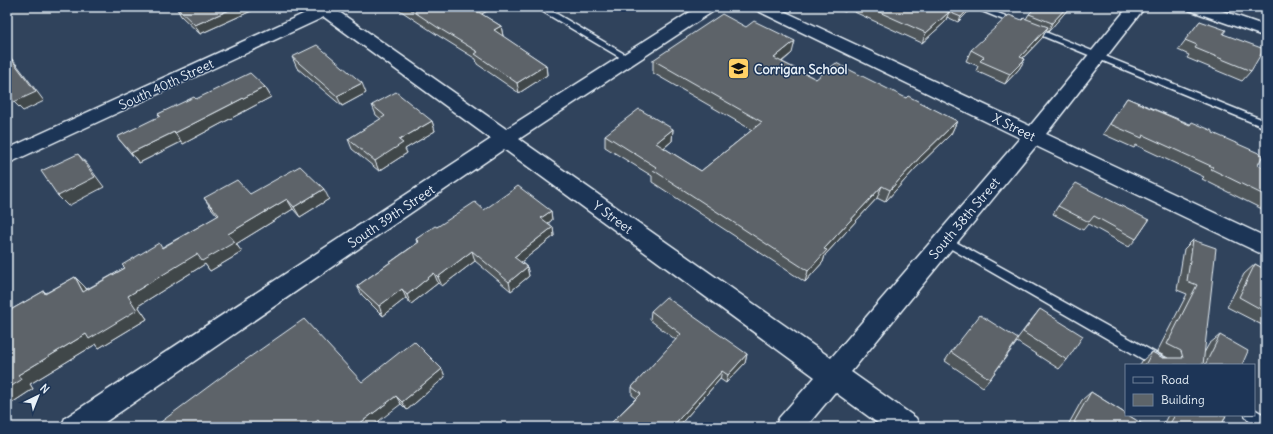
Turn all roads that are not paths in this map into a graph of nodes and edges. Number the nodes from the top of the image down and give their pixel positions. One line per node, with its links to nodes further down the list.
1 (539, 7): 10 (lane)
2 (709, 7): 10 (street, South 39th Street)
3 (762, 7): 12 (street, X Street)
4 (976, 7): 9 (lane)
5 (1137, 7): 9 (street, South 38th Street)
6 (1195, 7): 8 (street)
7 (324, 9): 13 (street, Y Street); 14 (street, South 40th Street)
8 (1266, 32)
9 (1097, 56): 11 (lane); 12 (street, South 38th Street)
10 (629, 59): 13 (street, South 39th Street)
11 (1266, 125)
12 (1033, 136): 15 (street, South 38th Street); 16 (street, X Street)
13 (505, 139): 18 (street, Y Street); 21 (street, South 39th Street)
14 (7, 157)
15 (945, 240): 17 (lane); 18 (street, South 38th Street)
16 (1266, 247)
17 (1163, 364)
18 (833, 375): 22 (street, South 38th Street); 23 (street, Y Street)
19 (1254, 416): 20 (lane)
20 (1266, 423)
21 (75, 427)
22 (789, 427)
23 (906, 427)

